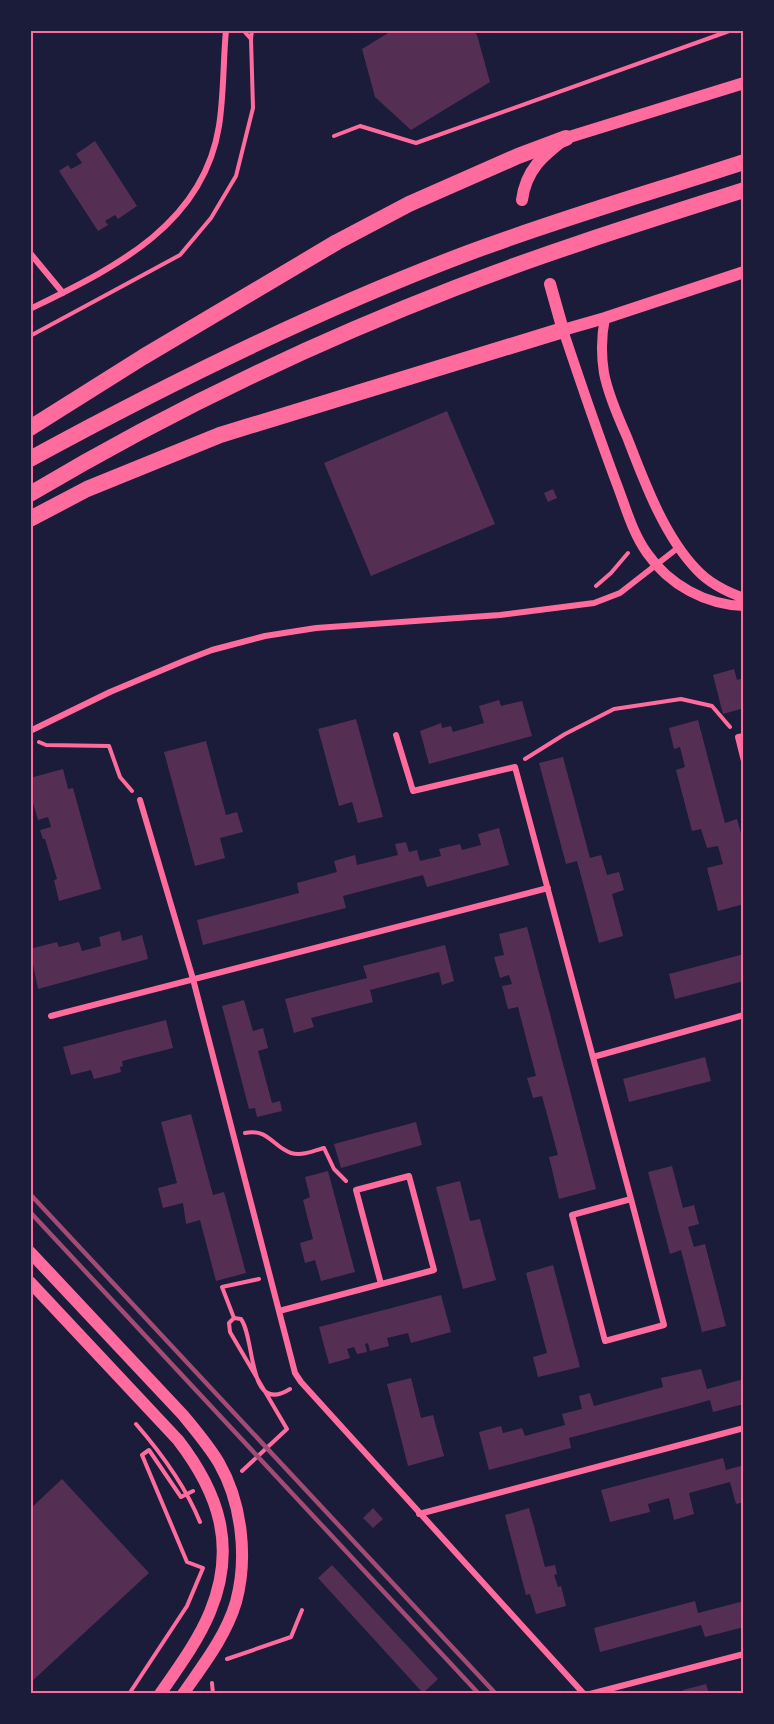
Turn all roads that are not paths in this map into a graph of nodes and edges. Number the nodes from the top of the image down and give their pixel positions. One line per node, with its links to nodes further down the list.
1 (226, 30): 10 (street)
2 (741, 83): 3 (main road)
3 (566, 138): 6 (main road); 14 (highway)
4 (744, 162): 15 (highway)
5 (744, 190): 16 (highway)
6 (522, 200)
7 (30, 253): 10 (street)
8 (744, 272): 12 (main road)
9 (550, 284): 13 (main road)
10 (63, 293): 11 (street)
11 (30, 309)
12 (605, 318): 13 (main road); 18 (street)
13 (563, 330): 17 (highway); 19 (street)
14 (30, 428)
15 (30, 459)
16 (30, 494)
17 (30, 519)
18 (679, 547): 19 (street); 20 (street)
19 (656, 564): 21 (street); 22 (street)
20 (744, 598)
21 (744, 606)
22 (30, 731)
23 (396, 735): 27 (street)
24 (741, 736): 25 (street)
25 (744, 761)
26 (140, 800): 28 (street)
27 (548, 888): 28 (street); 31 (street)
28 (193, 979): 30 (street); 36 (street)
29 (744, 1015): 31 (street)
30 (51, 1016)
31 (593, 1057): 32 (street)
32 (631, 1198): 32 (street)
33 (30, 1252): 41 (main road)
34 (30, 1282): 40 (main road)
35 (381, 1284): 35 (street); 36 (street)
36 (279, 1311): 38 (street)
37 (744, 1428): 38 (street)
38 (419, 1514): 42 (street)
39 (744, 1654): 43 (street)
40 (160, 1694)
41 (183, 1694)
42 (584, 1694)
43 (590, 1694)

